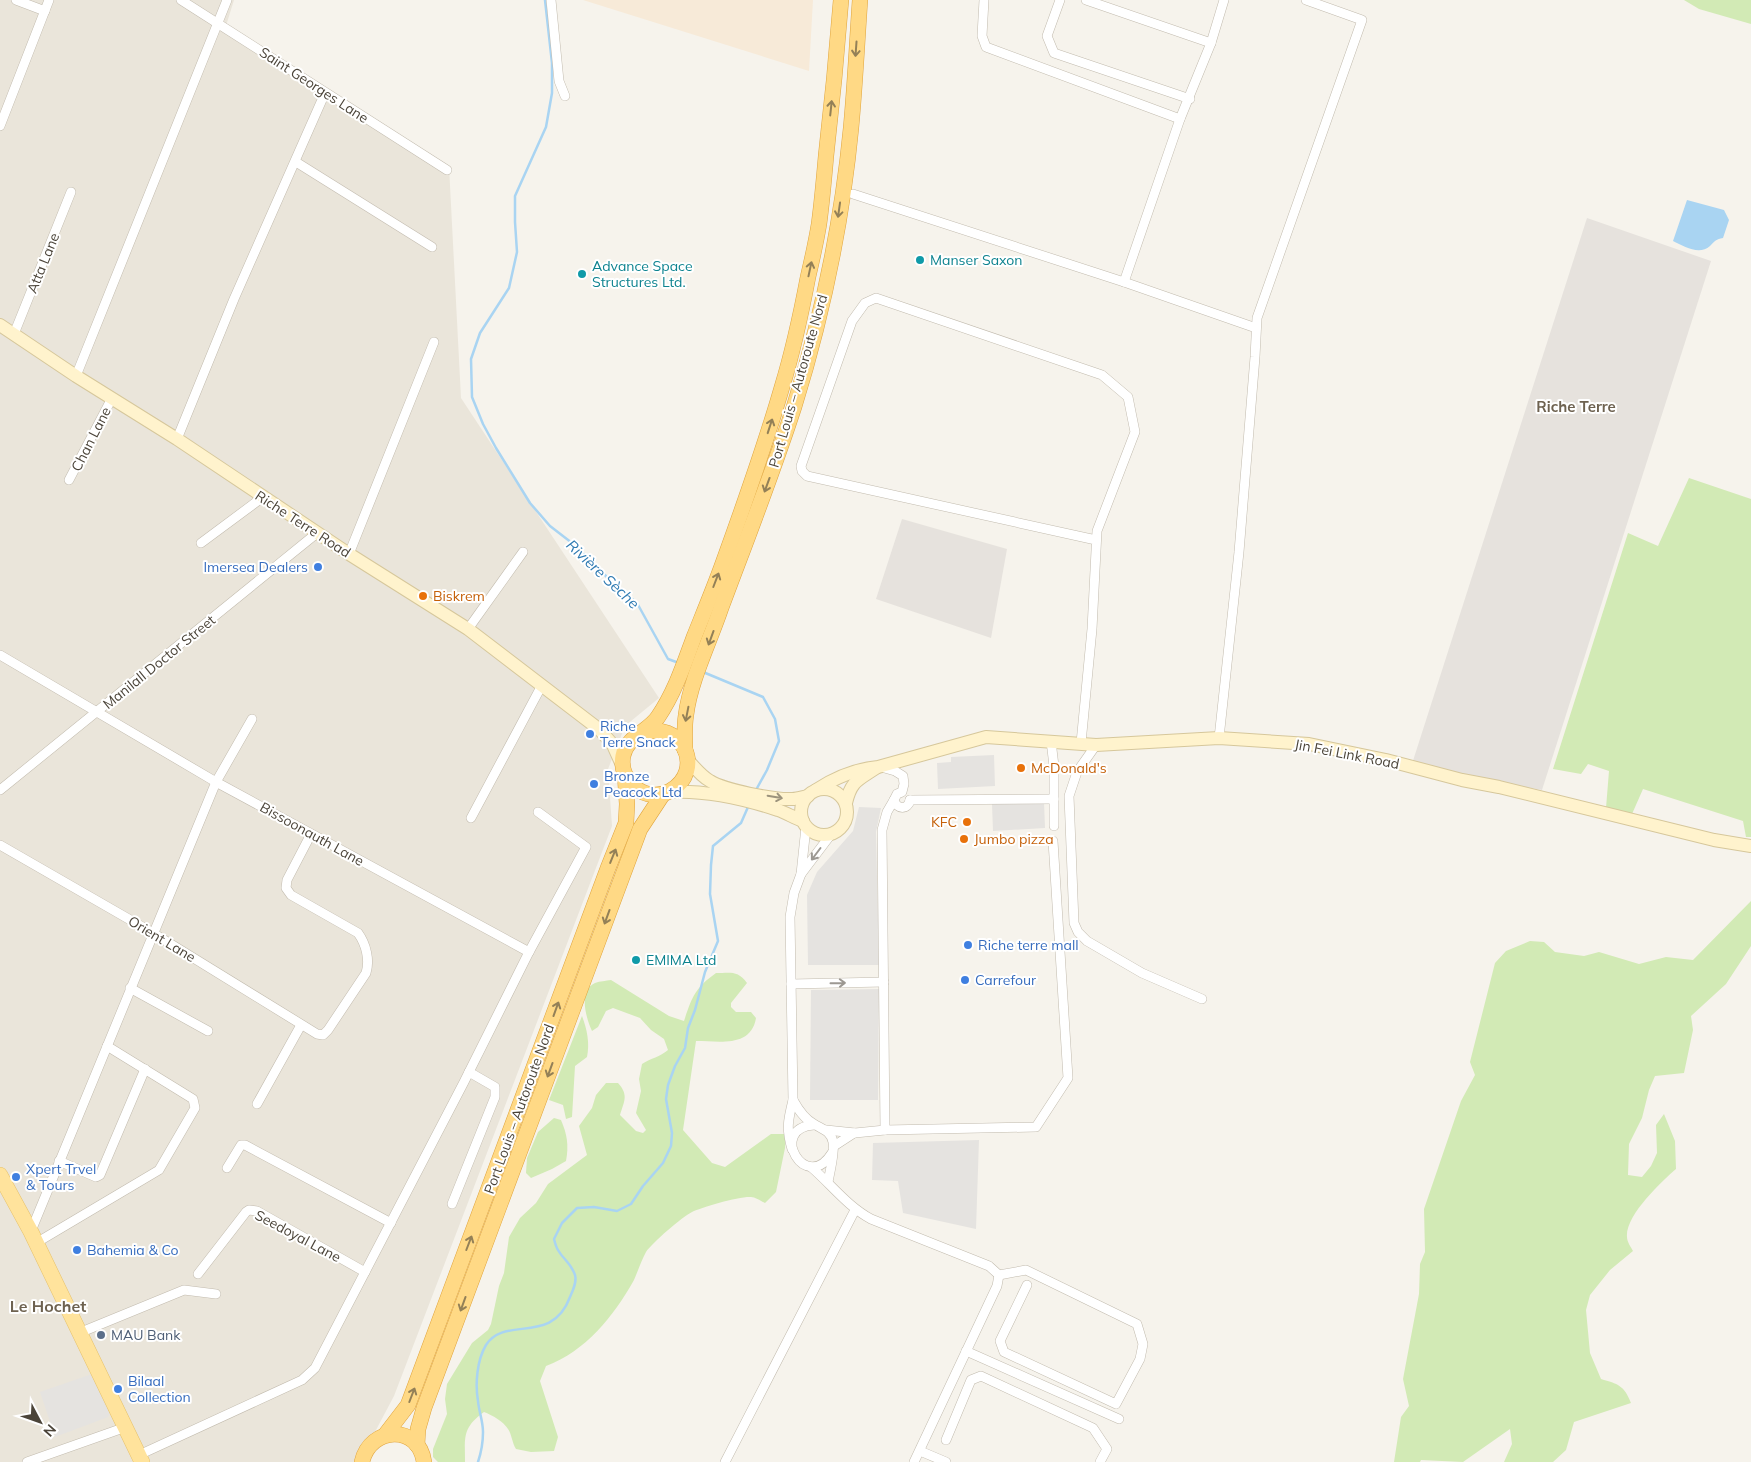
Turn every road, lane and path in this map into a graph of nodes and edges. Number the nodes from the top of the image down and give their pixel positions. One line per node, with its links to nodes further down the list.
1 (16, 0): 13 (street)
2 (49, 0): 13 (street)
3 (181, 0): 14 (street, Saint Georges Lane)
4 (227, 0): 14 (street)
5 (550, 0): 17 (street)
6 (840, 0): 47 (highway, Port Louis – Autoroute Nord, one-way to 6)
7 (860, 0): 52 (highway, Port Louis – Autoroute Nord, one-way to 52)
8 (984, 0): 19 (street)
9 (1060, 0): 18 (street)
10 (1086, 0): 15 (street)
11 (1224, 0): 15 (street)
12 (1306, 0): 28 (street)
13 (45, 11): 20 (street)
14 (218, 22): 16 (street, Saint Georges Lane); 31 (street)
15 (1211, 44): 18 (street)
16 (325, 93): 21 (street); 22 (street, Saint Georges Lane)
17 (565, 96)
18 (1190, 99): 19 (street)
19 (1180, 119): 26 (street)
20 (0, 126)
21 (296, 162): 25 (street); 33 (street)
22 (447, 170)
23 (71, 192): 29 (street, Atta Lane)
24 (853, 194): 26 (street)
25 (432, 248)
26 (1124, 282): 28 (street)
27 (0, 325): 29 (main road, Riche Terre Road)
28 (1256, 328): 48 (street)
29 (14, 334): 31 (main road, Riche Terre Road)
30 (434, 342): 40 (street)
31 (76, 376): 32 (main road, Riche Terre Road)
32 (112, 398): 33 (main road, Riche Terre Road); 34 (street, Chan Lane)
33 (177, 439): 35 (main road, Riche Terre Road)
34 (70, 480)
35 (263, 497): 36 (main road, Riche Terre Road); 38 (street)
36 (317, 533): 40 (main road, Riche Terre Road); 44 (street, Manilall Doctor Street)
37 (1096, 540): 37 (street); 49 (street)
38 (201, 543)
39 (523, 552): 41 (street)
40 (349, 554): 41 (main road, Riche Terre Road)
41 (468, 629): 43 (main road, Riche Terre Road)
42 (0, 655): 44 (street, Bissoonauth Lane)
43 (542, 685): 46 (main road, Riche Terre Road); 66 (street)
44 (98, 712): 55 (street, Bissoonauth Lane); 56 (street, Manilall Doctor Street)
45 (252, 719): 55 (street)
46 (600, 730): 47 (main road); 54 (main road)
47 (635, 737): 52 (highway); 54 (highway)
48 (1219, 738): 50 (main road, Jin Fei Link Road); 74 (main road, Jin Fei Link Road)
49 (1082, 743): 50 (main road, Jin Fei Link Road); 51 (main road, Jin Fei Link Road)
50 (1096, 745): 51 (main road); 81 (street)
51 (1052, 746): 53 (main road, Jin Fei Link Road); 60 (street)
52 (686, 755): 58 (highway); 59 (main road, one-way to 59)
53 (878, 767): 57 (street); 59 (main road); 63 (main road)
54 (624, 770): 58 (highway); 113 (highway, Port Louis – Autoroute Nord, one-way to 54)
55 (216, 782): 71 (street, Bissoonauth Lane); 76 (street)
56 (0, 790)
57 (902, 792): 61 (street); 62 (street)
58 (666, 793): 68 (main road); 115 (highway, Port Louis – Autoroute Nord, one-way to 115)
59 (812, 793): 63 (main road); 68 (main road)
60 (1054, 799): 62 (street); 69 (street)
61 (894, 800): 64 (street); 67 (street)
62 (910, 800): 64 (street)
63 (846, 803): 70 (main road)
64 (901, 808): 67 (street)
65 (538, 812): 77 (street)
66 (471, 818)
67 (884, 821): 78 (street)
68 (805, 824): 70 (main road); 75 (street)
69 (1054, 826)
70 (832, 833): 75 (street, one-way to 75)
71 (311, 834): 77 (street, Bissoonauth Lane); 82 (street, Orient Lane)
72 (1053, 841): 91 (street)
73 (0, 845): 76 (street, Orient Lane)
74 (1751, 846)
75 (801, 874): 79 (street)
76 (153, 933): 80 (street); 82 (street, Orient Lane)
77 (528, 952): 86 (street)
78 (884, 982): 79 (street, one-way to 78); 91 (street)
79 (791, 984): 87 (street)
80 (130, 988): 83 (street); 84 (street)
81 (1202, 999)
82 (302, 1025): 88 (street)
83 (208, 1031)
84 (107, 1046): 85 (street); 95 (street)
85 (145, 1069): 95 (street); 103 (street)
86 (469, 1072): 100 (street); 102 (street)
87 (793, 1100): 89 (street); 93 (street)
88 (257, 1104)
89 (814, 1125): 90 (street); 93 (street)
90 (826, 1130): 92 (street); 94 (street)
91 (885, 1130): 92 (street)
92 (855, 1133): 94 (street)
93 (792, 1149): 96 (street)
94 (833, 1149): 96 (street); 98 (street)
95 (59, 1161): 103 (street)
96 (811, 1167): 98 (street)
97 (228, 1168): 102 (street)
98 (828, 1182): 101 (street)
99 (2, 1184): 103 (main road)
100 (452, 1204)
101 (855, 1210): 106 (street); 121 (street)
102 (391, 1223): 104 (street)
103 (33, 1237): 109 (main road)
104 (365, 1272): 105 (street, Seedoyal Lane); 117 (street)
105 (198, 1274)
106 (1000, 1274): 107 (street); 110 (street)
107 (1027, 1285)
108 (216, 1294): 109 (street)
109 (79, 1332): 112 (main road)
110 (966, 1351): 111 (street); 116 (street)
111 (1119, 1419)
112 (126, 1427): 117 (main road); 118 (street)
113 (384, 1435): 115 (highway); 119 (highway, Port Louis – Autoroute Nord)
114 (946, 1440): 124 (street)
115 (417, 1445): 120 (highway)
116 (920, 1451): 122 (street); 123 (street)
117 (141, 1458)
118 (27, 1462)
119 (362, 1462)
120 (424, 1462)
121 (725, 1462)
122 (914, 1462)
123 (946, 1462)
124 (1100, 1462)

